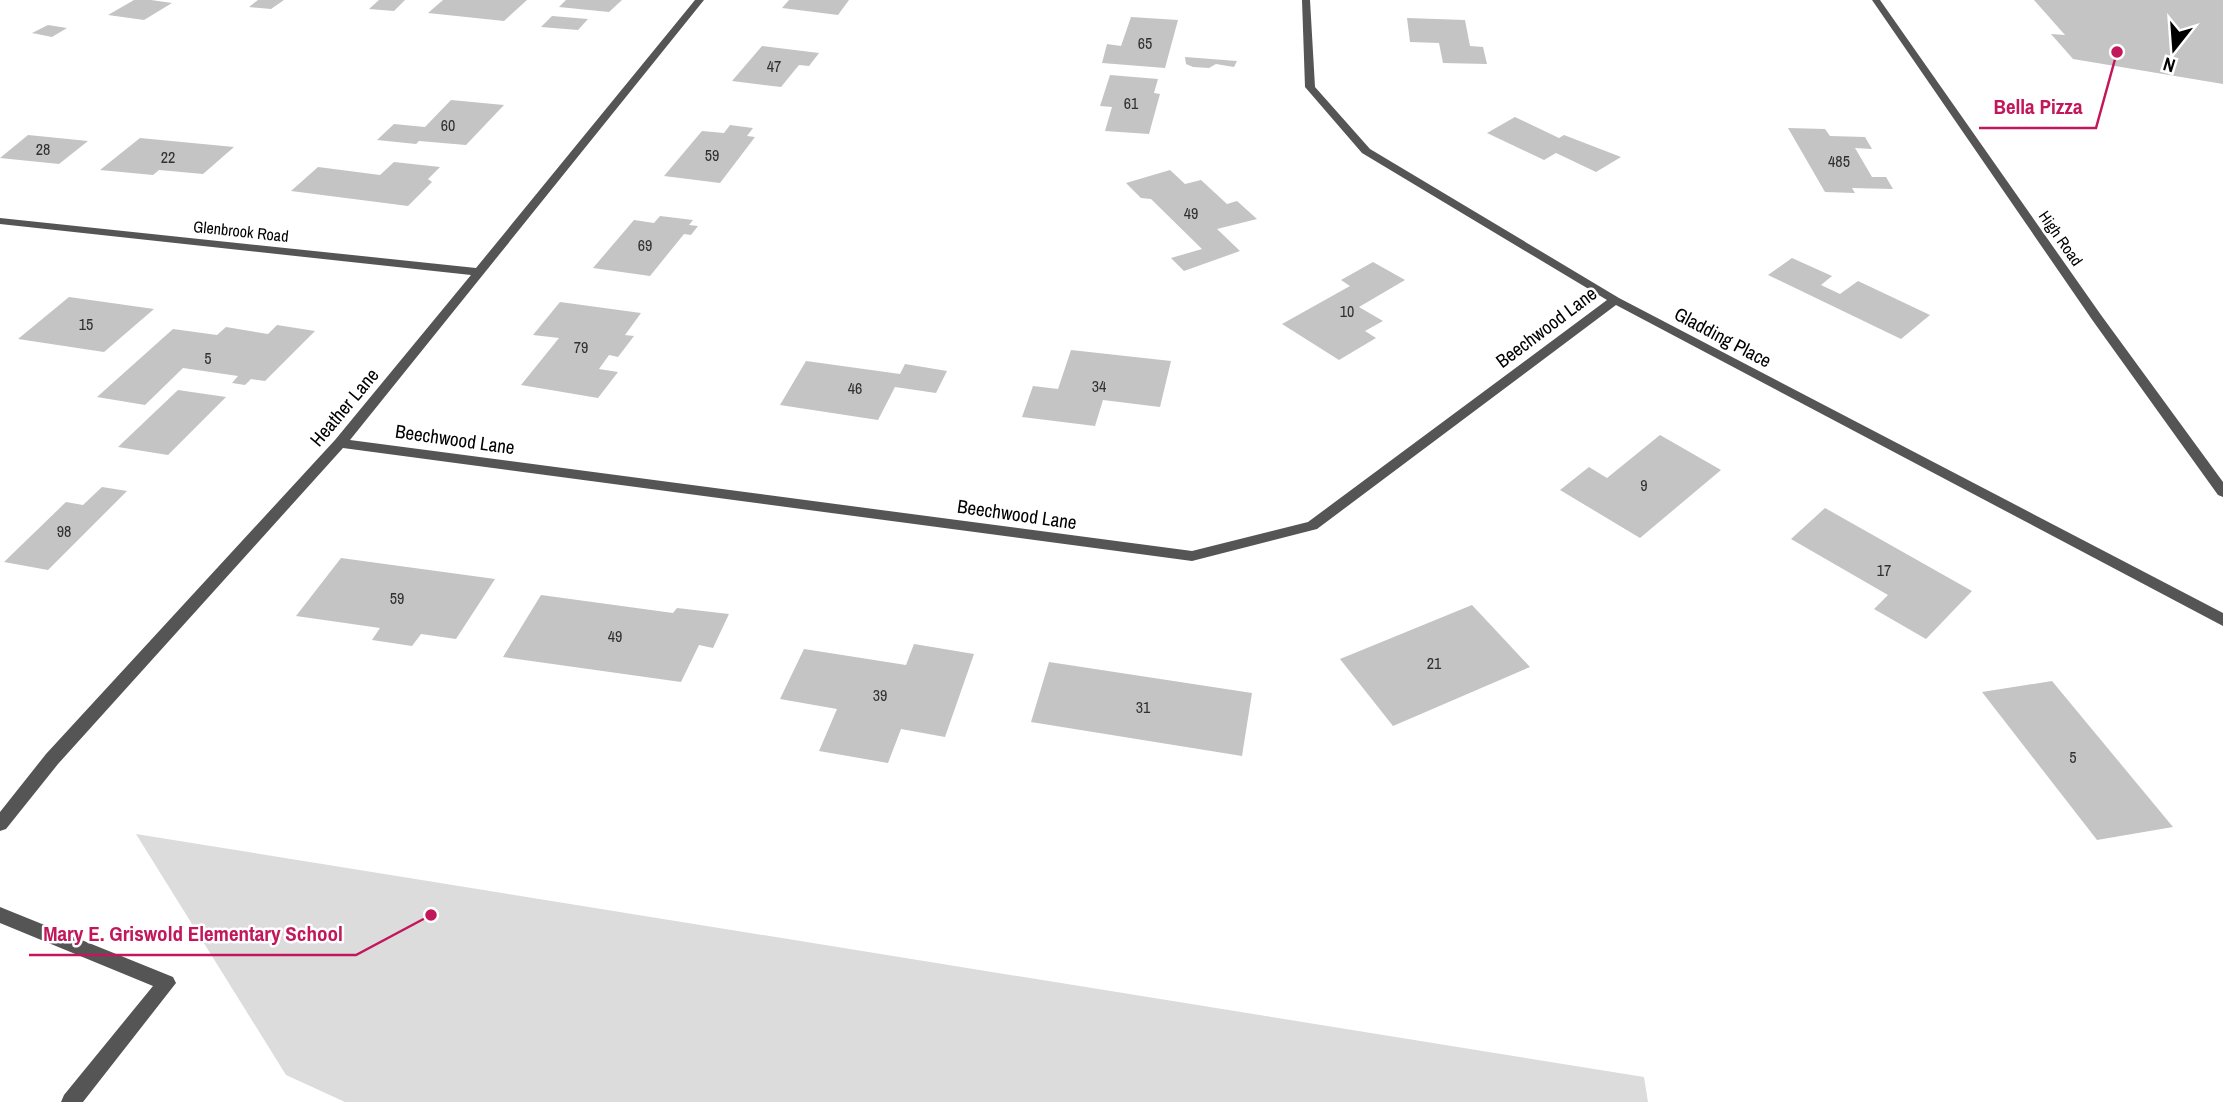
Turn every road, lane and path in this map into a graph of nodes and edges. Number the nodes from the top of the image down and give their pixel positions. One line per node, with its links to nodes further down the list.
1 (700, 0): 5 (street, Heather Lane)
2 (1306, 0): 6 (street, Gladding Place)
3 (1876, 0): 8 (street, High Road)
4 (0, 221): 5 (street, Glenbrook Road)
5 (478, 272): 7 (street, Heather Lane)
6 (1615, 300): 7 (street, Beechwood Lane); 9 (street, Gladding Place)
7 (340, 443): 10 (street, Heather Lane)
8 (2223, 492)
9 (2223, 620)
10 (0, 824)
11 (0, 915): 12 (street)
12 (71, 1102)

